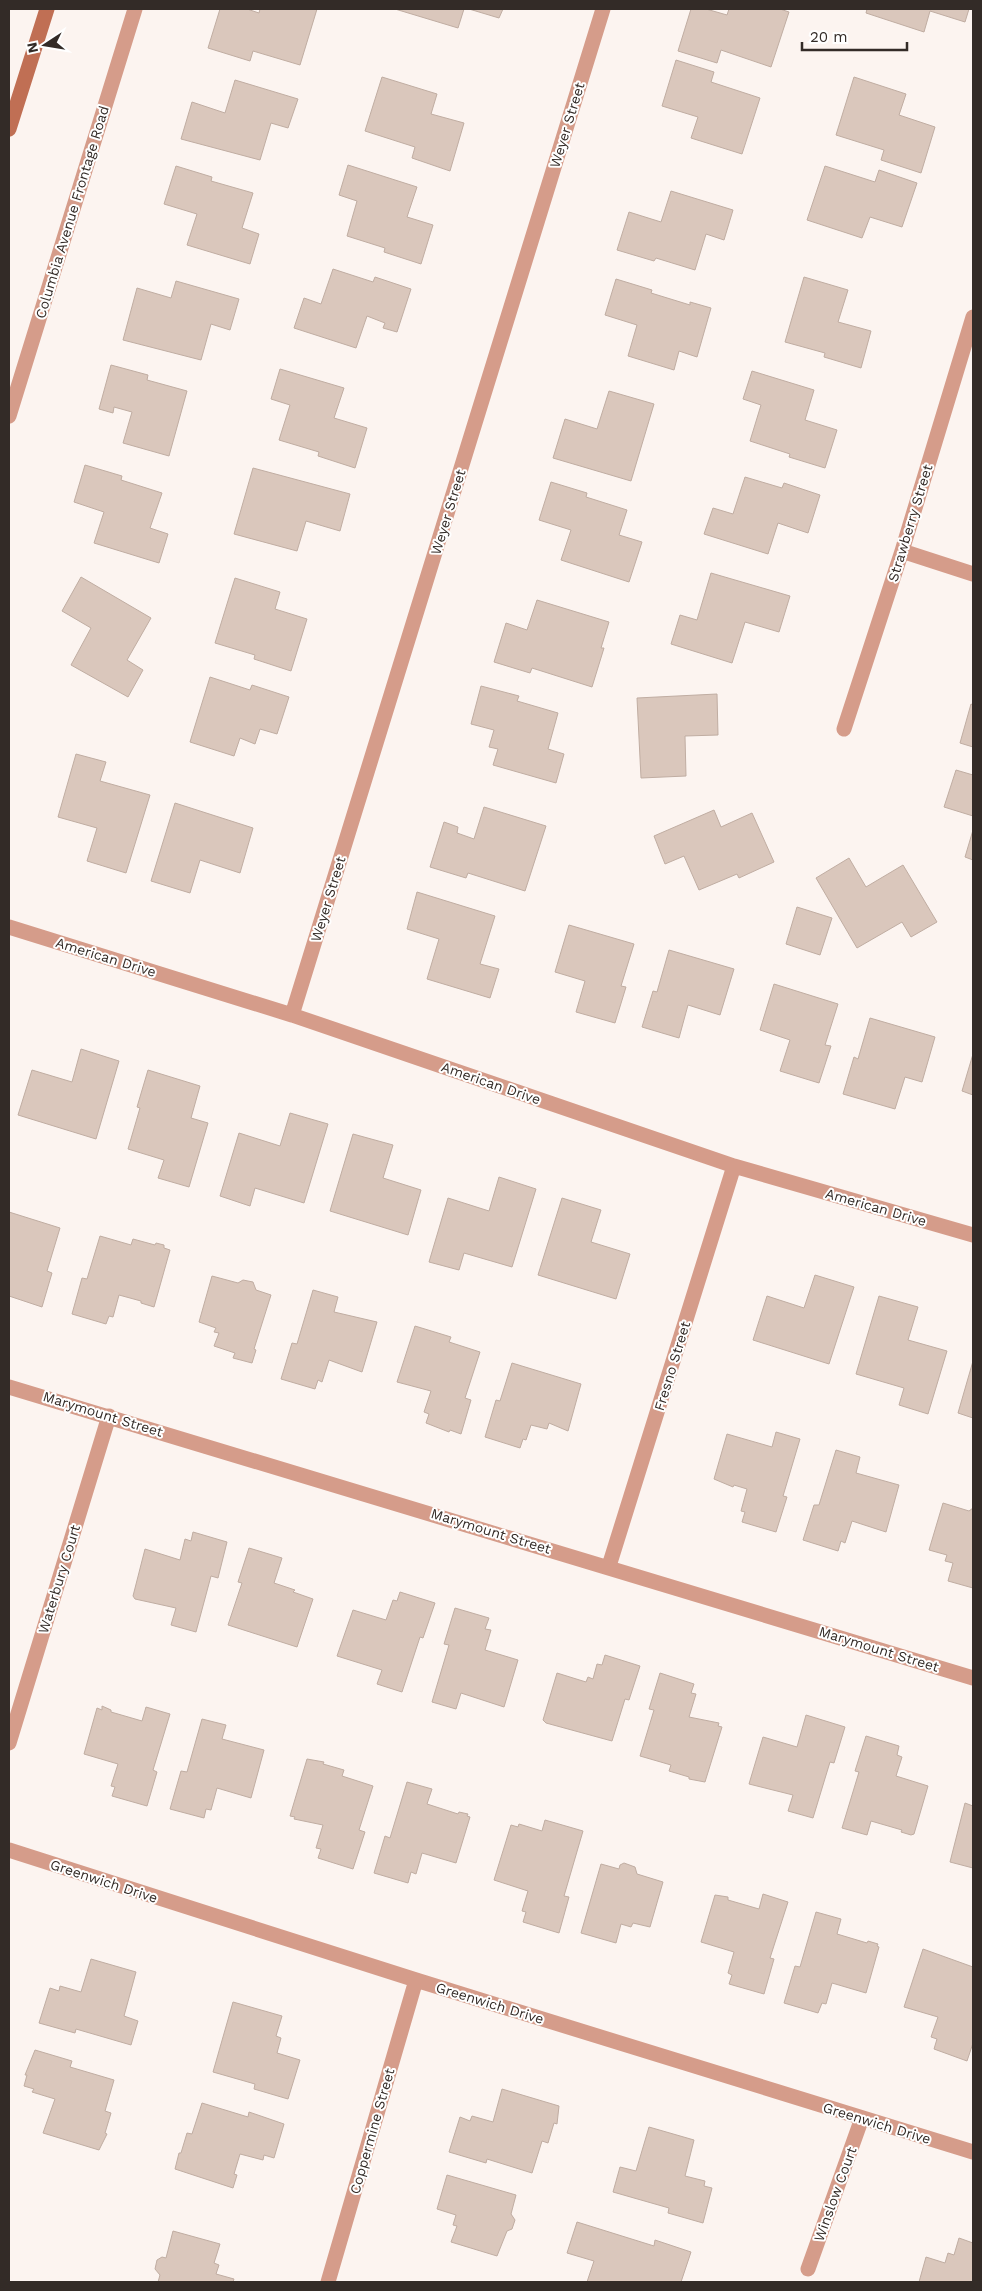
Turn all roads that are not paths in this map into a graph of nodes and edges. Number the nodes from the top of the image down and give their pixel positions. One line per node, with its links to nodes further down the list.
1 (48, 9): 4 (street)
2 (134, 9): 6 (street, Columbia Avenue Frontage Road)
3 (603, 9): 11 (street, Weyer Street)
4 (9, 129)
5 (973, 317): 7 (street, Strawberry Street)
6 (9, 416)
7 (902, 551): 8 (street); 9 (street, Strawberry Street)
8 (973, 574)
9 (844, 729)
10 (9, 927): 11 (street, American Drive)
11 (292, 1015): 12 (street, American Drive)
12 (734, 1166): 13 (street, American Drive); 16 (street, Fresno Street)
13 (973, 1235)
14 (9, 1386): 15 (street, Marymount Street)
15 (109, 1416): 16 (street, Marymount Street); 18 (street, Waterbury Court)
16 (610, 1566): 17 (street, Marymount Street)
17 (973, 1678)
18 (9, 1743)
19 (9, 1850): 20 (street, Greenwich Drive)
20 (416, 1980): 21 (street, Greenwich Drive); 24 (street, Coppermine Street)
21 (862, 2118): 22 (street, Greenwich Drive); 23 (street, Winslow Court)
22 (973, 2152)
23 (808, 2269)
24 (328, 2282)

